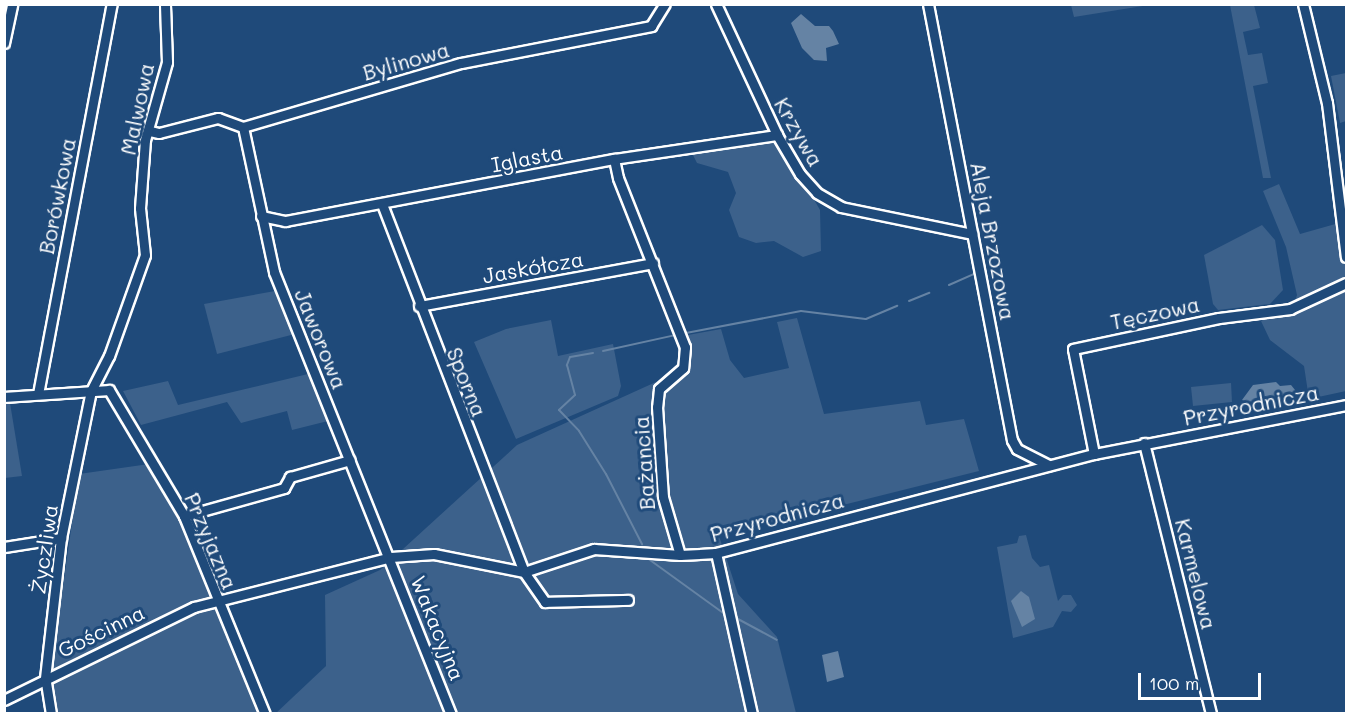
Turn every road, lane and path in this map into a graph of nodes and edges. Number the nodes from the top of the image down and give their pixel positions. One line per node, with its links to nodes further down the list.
1 (12, 4): 8 (street)
2 (112, 4): 23 (street, Borówkowa)
3 (165, 4): 10 (street, Malwowa)
4 (665, 4): 9 (street, Bylinowa)
5 (716, 4): 11 (street, Krzywa)
6 (928, 4): 17 (street, Aleja Brzozowa)
7 (1303, 4): 18 (street)
8 (4, 43)
9 (243, 128): 10 (street); 14 (street, Jaworowa)
10 (150, 131): 22 (street, Malwowa)
11 (777, 135): 12 (street, Iglasta); 17 (street, Krzywa)
12 (614, 159): 13 (street, Iglasta); 19 (street)
13 (382, 204): 15 (street, Iglasta); 21 (street, Sporna)
14 (261, 216): 15 (street, Iglasta); 16 (street, Jaworowa)
15 (285, 221): 16 (street, Iglasta)
16 (264, 232): 28 (street, Jaworowa)
17 (972, 234): 29 (street, Aleja Brzozowa)
18 (1347, 257)
19 (653, 263): 21 (street, Jaskółcza); 34 (street, Bażancia)
20 (1347, 283): 27 (street, Tęczowa)
21 (419, 306): 36 (street, Sporna)
22 (91, 391): 23 (street); 30 (street, Przyjazna); 31 (street, Życzliwa)
23 (38, 394): 24 (street)
24 (4, 398)
25 (1347, 405): 26 (street, Przyrodnicza)
26 (1144, 443): 27 (street, Przyrodnicza); 45 (street, Karmelowa)
27 (1094, 453): 29 (street, Przyrodnicza)
28 (350, 460): 30 (street); 35 (street, Jaworowa)
29 (1049, 465): 33 (street, Przyrodnicza)
30 (184, 516): 37 (street, Przyjazna)
31 (61, 538): 32 (street); 39 (street, Życzliwa)
32 (4, 547)
33 (716, 553): 34 (street, Przyrodnicza); 44 (street)
34 (680, 555): 36 (street, Przyrodnicza)
35 (391, 557): 36 (street, Przyrodnicza); 37 (street, Przyrodnicza); 43 (street, Wakacyjna)
36 (524, 572): 38 (street, Sporna)
37 (215, 599): 39 (street, Gościnna); 42 (street, Przyjazna)
38 (628, 600)
39 (45, 678): 40 (street, Gościnna); 41 (street, Życzliwa)
40 (4, 700)
41 (51, 714)
42 (265, 714)
43 (451, 714)
44 (752, 714)
45 (1211, 714)

